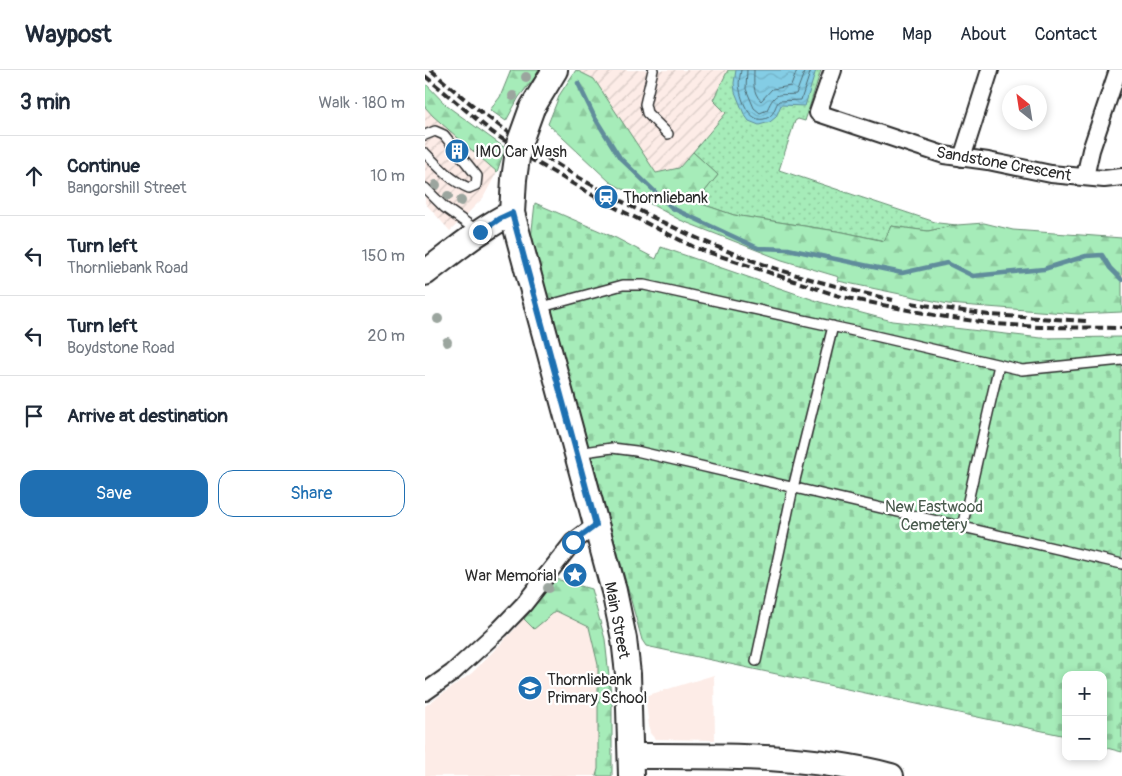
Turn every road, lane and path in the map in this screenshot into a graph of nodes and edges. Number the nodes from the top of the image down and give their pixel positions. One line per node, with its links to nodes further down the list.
1 (555, 70): 13 (main road, Main Street, bridge)
2 (653, 70): 6 (lane)
3 (833, 70): 9 (street, Sandstone Crescent)
4 (990, 70): 9 (street)
5 (1118, 70): 11 (street)
6 (668, 134)
7 (425, 135): 8 (lane)
8 (425, 153)
9 (961, 158): 11 (street, Sandstone Crescent)
10 (1122, 177): 11 (street, Sandstone Crescent)
11 (1085, 178)
12 (425, 188): 14 (lane)
13 (512, 213): 14 (main road); 16 (main road, Main Street)
14 (480, 232): 15 (main road)
15 (425, 274)
16 (538, 308): 17 (lane); 20 (main road, Main Street)
17 (833, 326): 19 (lane); 21 (lane)
18 (1122, 360): 19 (lane)
19 (999, 365): 23 (lane)
20 (576, 453): 21 (lane); 22 (main road, Main Street)
21 (793, 488): 23 (lane); 25 (lane)
22 (596, 525): 26 (street); 27 (main road, Main Street)
23 (962, 527): 24 (lane)
24 (1122, 564)
25 (756, 662)
26 (425, 692)
27 (631, 766): 28 (main road)
28 (891, 776)

